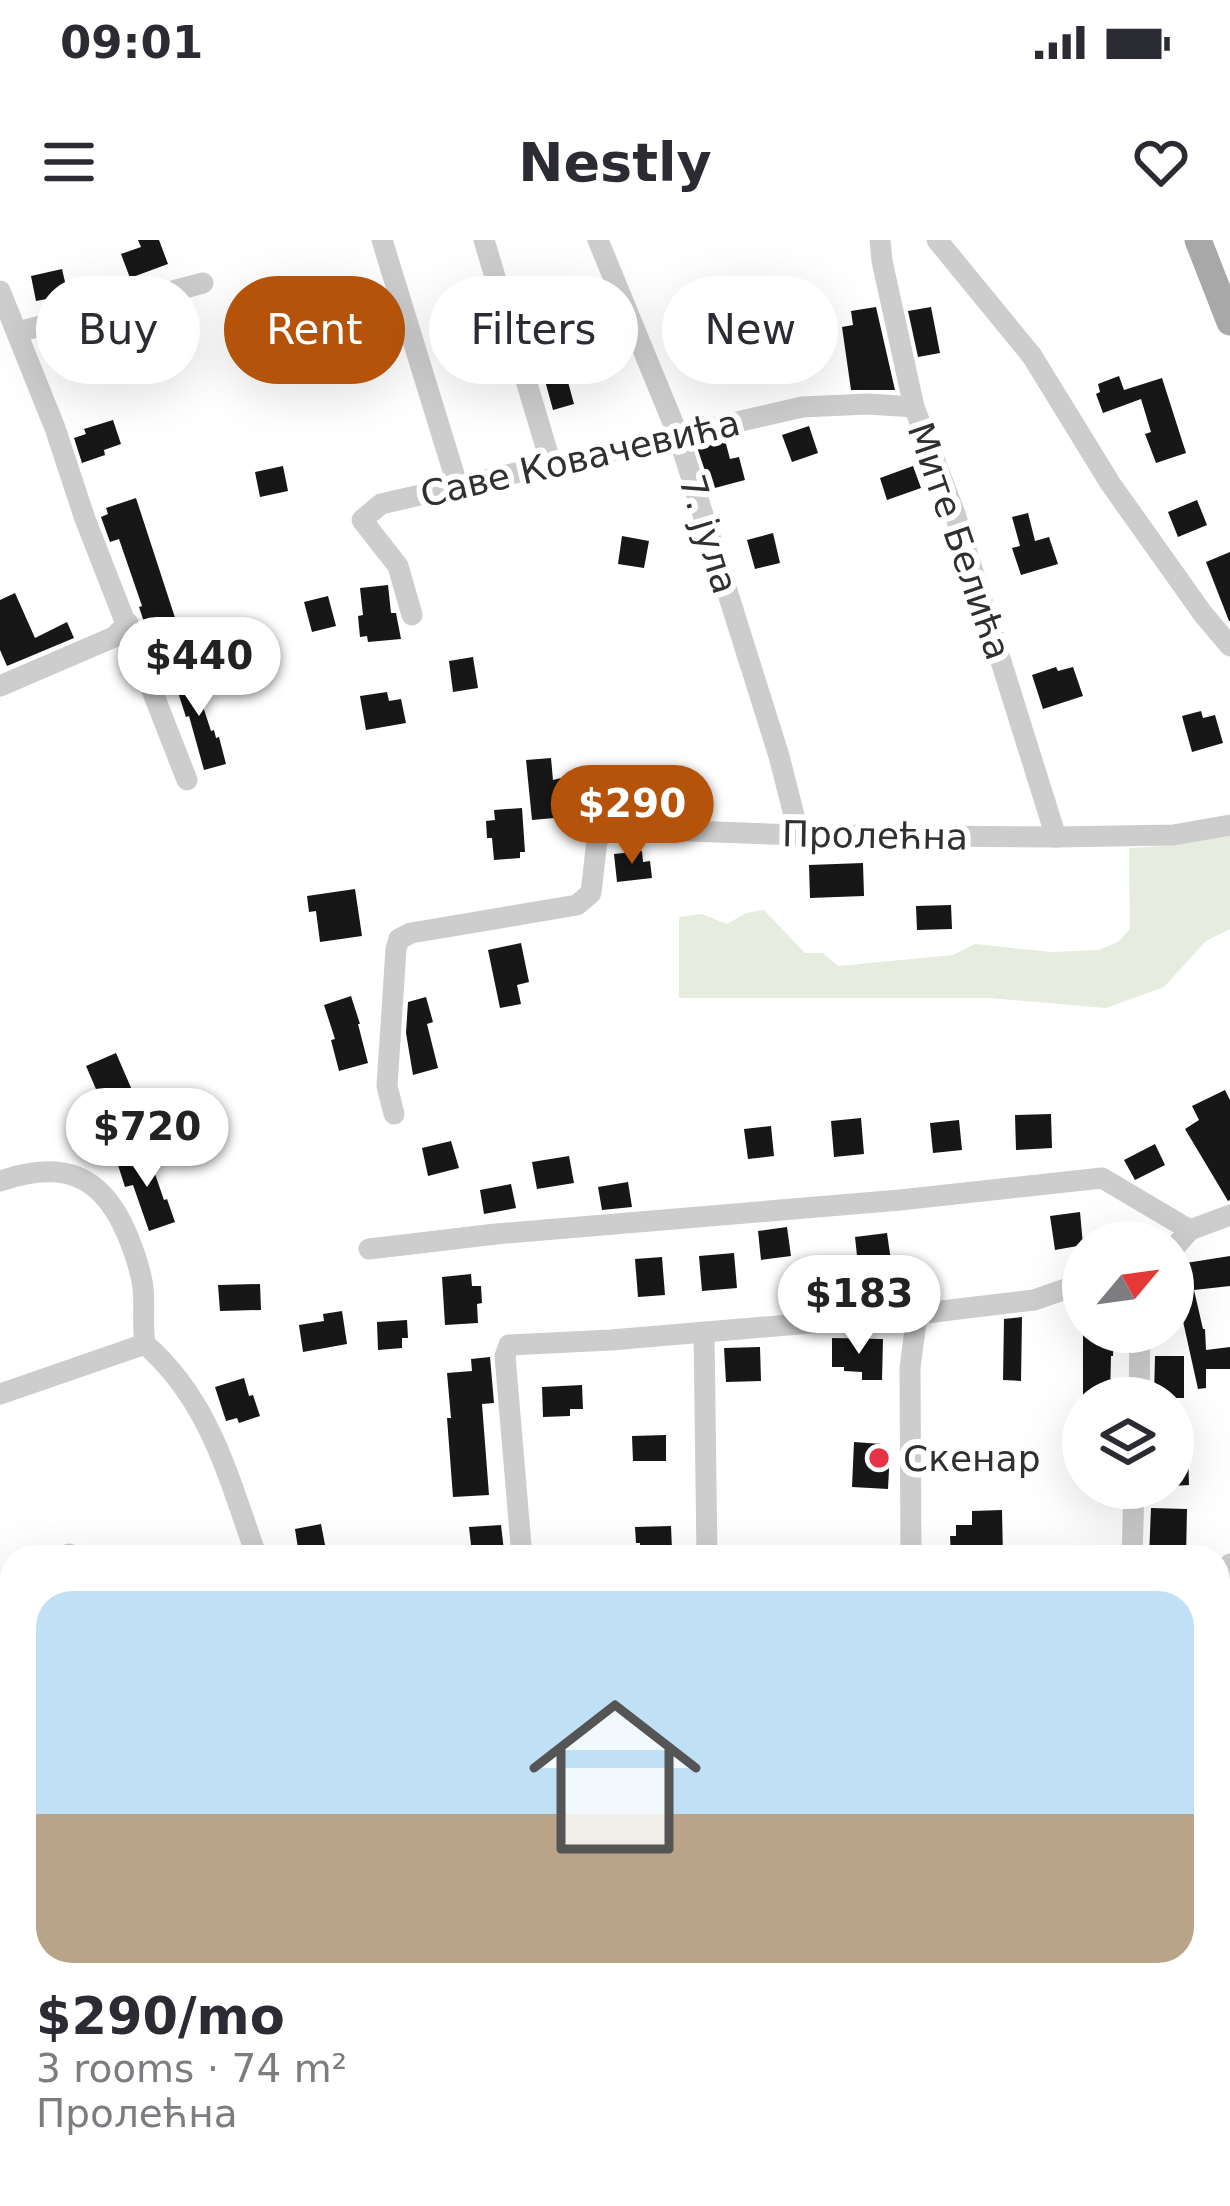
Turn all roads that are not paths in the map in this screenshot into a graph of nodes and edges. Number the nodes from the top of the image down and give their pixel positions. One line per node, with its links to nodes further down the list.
1 (382, 240): 14 (street)
2 (484, 240): 13 (street)
3 (598, 240): 12 (street, 7. јула)
4 (880, 240): 11 (street, Мите Белића)
5 (938, 240): 17 (street)
6 (1198, 240): 9 (main road)
7 (203, 283): 10 (street)
8 (0, 291): 10 (street)
9 (1230, 322)
10 (18, 332): 16 (street)
11 (914, 406): 12 (street, Саве Ковачевића); 22 (street, Мите Белића)
12 (679, 435): 13 (street, Саве Ковачевића); 21 (street, 7. јула)
13 (551, 464): 14 (street, Саве Ковачевића)
14 (458, 488): 15 (street, Саве Ковачевића)
15 (412, 615)
16 (128, 623): 18 (street); 19 (street)
17 (1230, 646)
18 (0, 686)
19 (187, 780)
20 (1230, 825): 22 (street, Пролећна)
21 (799, 835): 22 (street, Пролећна); 23 (street, Пролећна)
22 (1056, 837)
23 (394, 1114)
24 (0, 1180): 32 (street)
25 (1230, 1215): 27 (street)
26 (1175, 1221): 28 (street)
27 (1194, 1228)
28 (370, 1249)
29 (1062, 1290): 30 (street)
30 (917, 1314): 31 (street); 38 (street)
31 (704, 1332): 36 (street); 37 (street)
32 (145, 1344): 33 (street); 35 (street)
33 (0, 1394)
34 (1133, 1509): 39 (street)
35 (253, 1545)
36 (521, 1545)
37 (707, 1545)
38 (911, 1545)
39 (1132, 1545)

